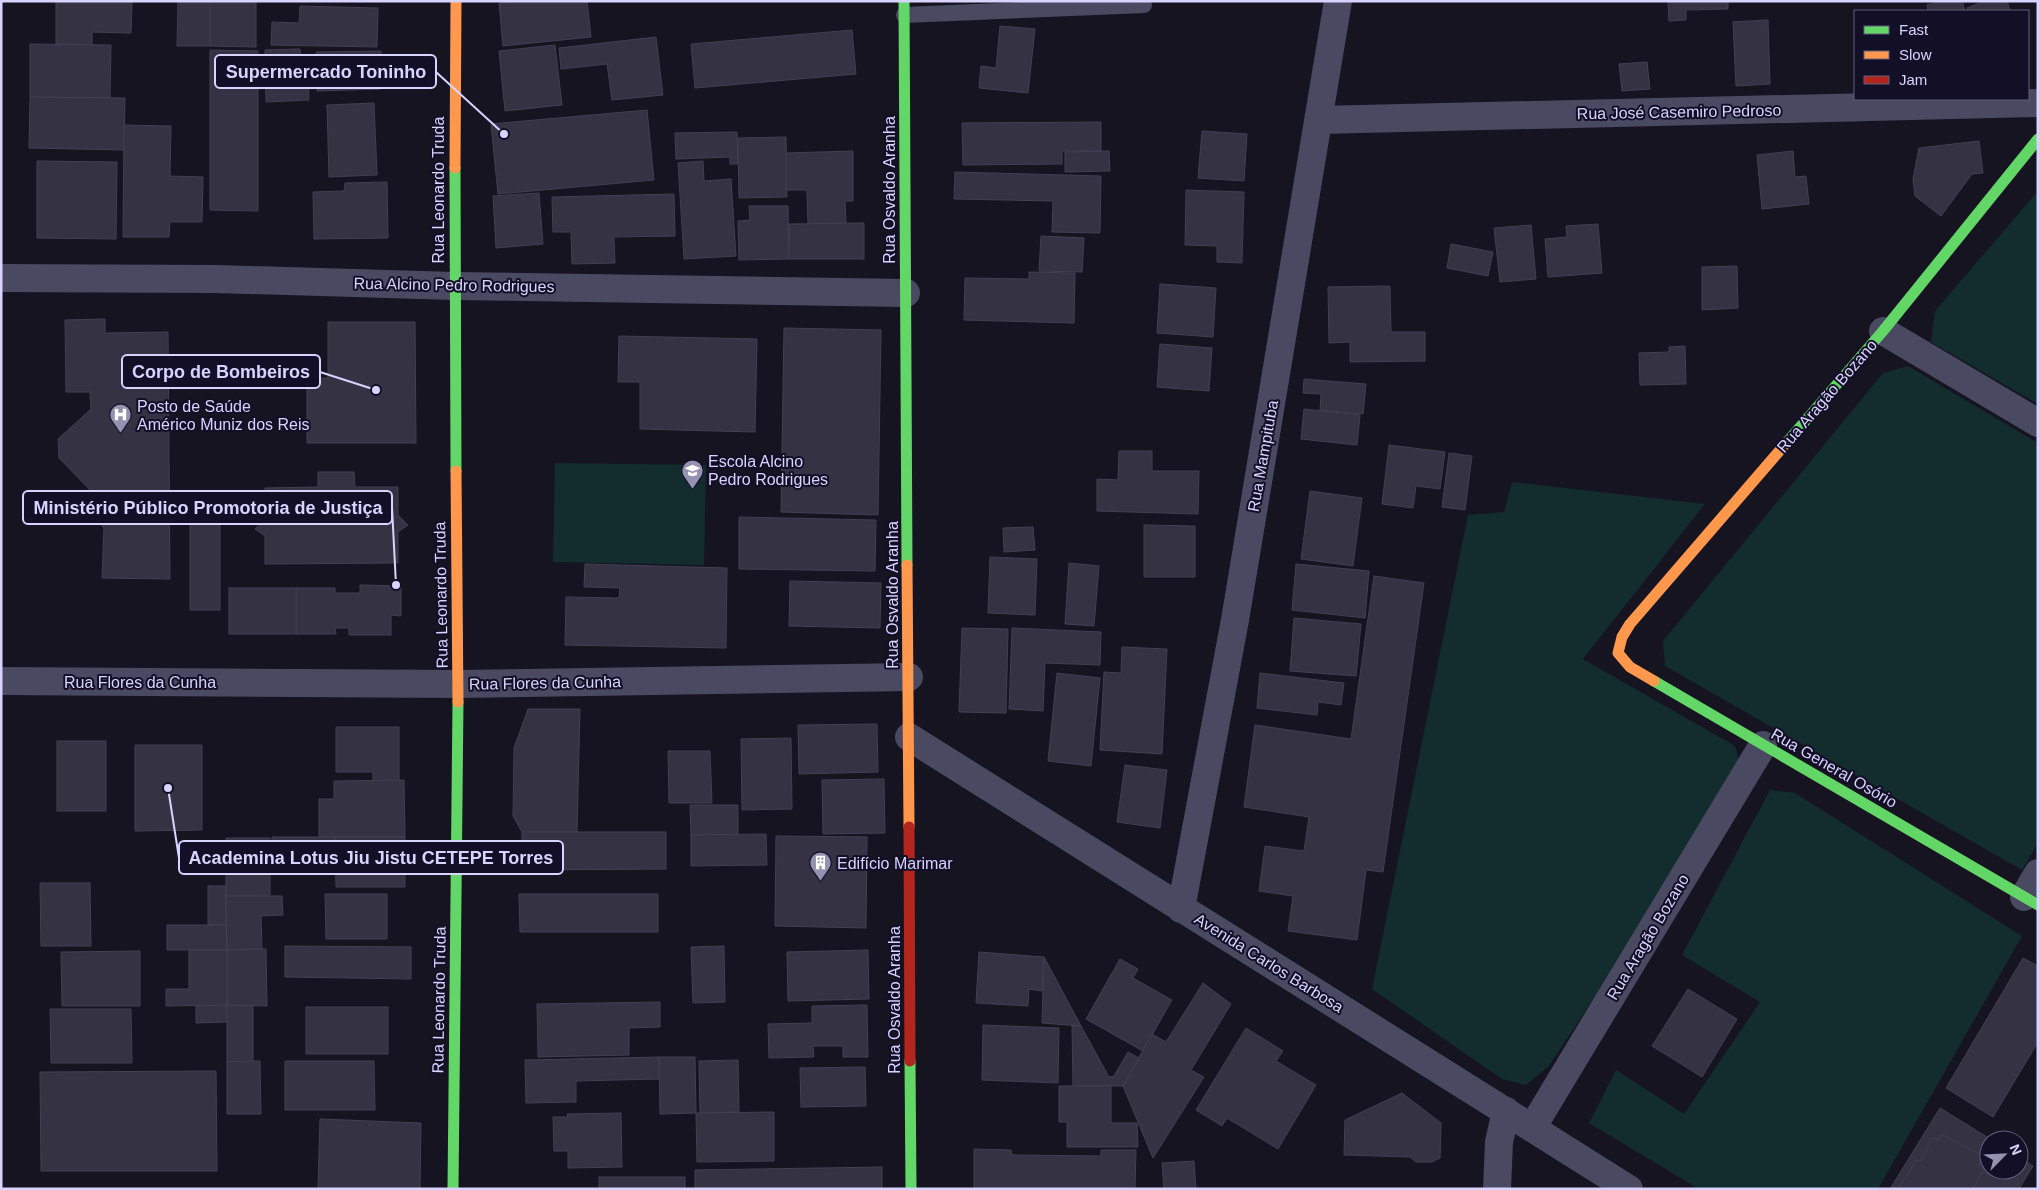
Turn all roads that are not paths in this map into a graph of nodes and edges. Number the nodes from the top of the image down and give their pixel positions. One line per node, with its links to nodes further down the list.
1 (456, 1): 9 (street, Rua Leonardo Truda)
2 (1338, 1): 6 (street, Rua Mampituba)
3 (1144, 5): 4 (lane)
4 (904, 8): 10 (street, Rua Osvaldo Aranha)
5 (2038, 103): 6 (street, Rua José Casemiro Pedroso)
6 (1320, 120): 21 (street, Rua Mampituba)
7 (2038, 139): 11 (street, Rua Aragão Bozano)
8 (1, 278): 9 (street, Rua Alcino Pedro Rodrigues)
9 (454, 286): 10 (street, Rua Alcino Pedro Rodrigues); 16 (street, Rua Leonardo Truda)
10 (906, 293): 14 (street, Rua Osvaldo Aranha)
11 (1883, 331): 12 (street); 13 (street, Rua Aragão Bozano)
12 (2038, 423)
13 (1618, 653): 18 (street, Rua General Osório)
14 (909, 677): 16 (street, Rua Flores da Cunha); 17 (street, Rua Osvaldo Aranha)
15 (1, 681): 16 (street, Rua Flores da Cunha)
16 (458, 684): 24 (street, Rua Leonardo Truda)
17 (909, 737): 21 (street, Avenida Carlos Barbosa); 25 (street, Rua Osvaldo Aranha)
18 (1763, 745): 20 (street, Rua General Osório); 23 (street, Rua Aragão Bozano)
19 (2038, 873): 20 (street)
20 (2031, 901)
21 (1181, 909): 22 (street, Avenida Carlos Barbosa)
22 (1506, 1111): 23 (street, Avenida Carlos Barbosa); 26 (street)
23 (1532, 1128): 27 (street, Avenida Carlos Barbosa)
24 (453, 1189)
25 (912, 1189)
26 (1497, 1189)
27 (1629, 1189)

